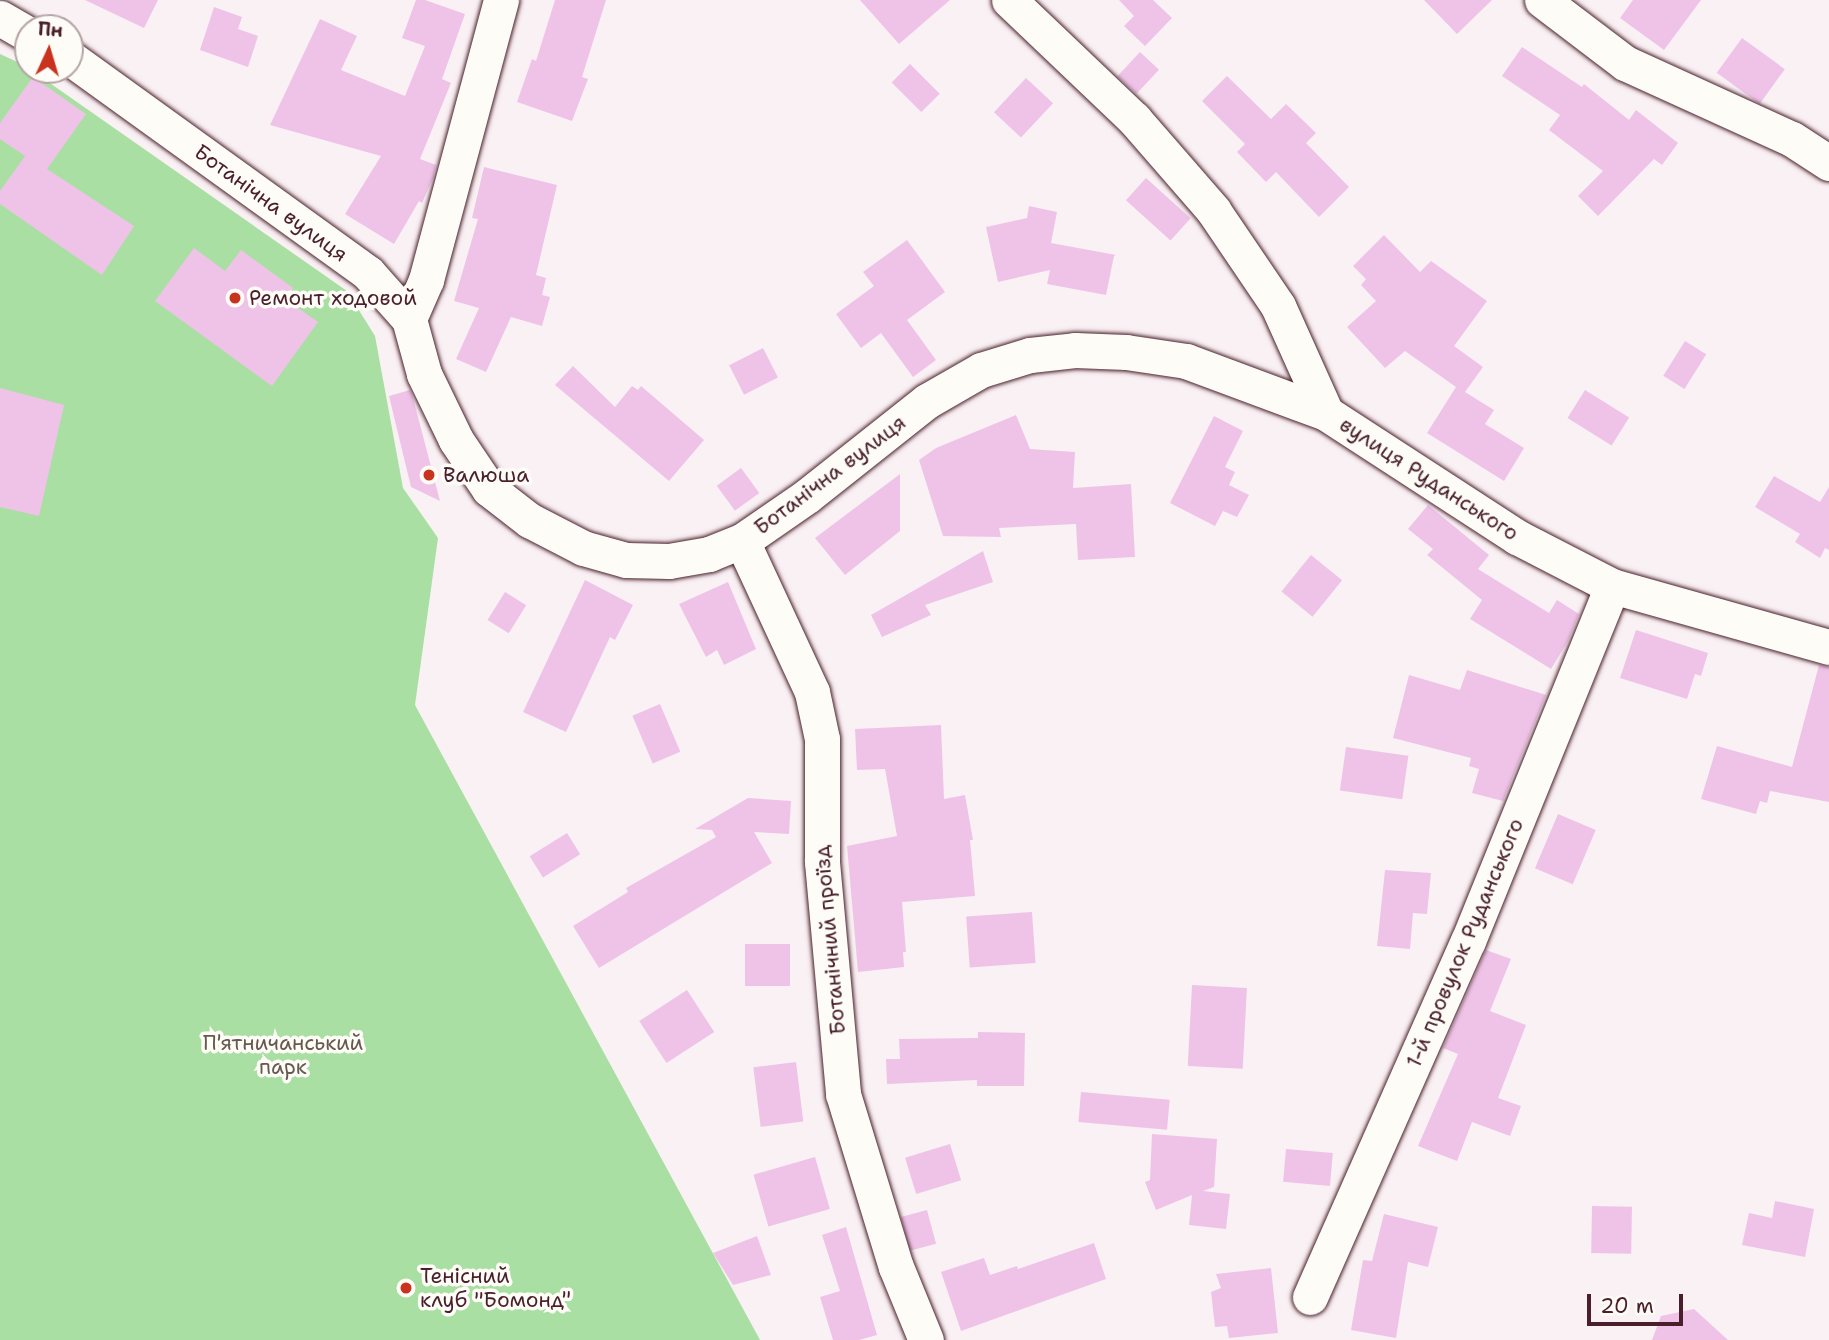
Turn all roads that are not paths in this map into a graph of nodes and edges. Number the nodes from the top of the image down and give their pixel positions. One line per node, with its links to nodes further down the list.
1 (2, 0): 5 (street)
2 (501, 0): 8 (street)
3 (1009, 0): 9 (street, вулиця Руданського)
4 (1542, 0): 7 (street)
5 (0, 6)
6 (84, 68): 8 (street, Ботанічна вулиця)
7 (1829, 163)
8 (409, 319): 10 (street, Ботанічна вулиця)
9 (1326, 413): 10 (street, Ботанічна вулиця); 11 (street, вулиця Руданського)
10 (742, 541): 14 (street, Ботанічний проїзд)
11 (1612, 586): 12 (street, вулиця Руданського); 13 (street, 1-й провулок Руданського)
12 (1829, 647)
13 (1310, 1297)
14 (926, 1340)

